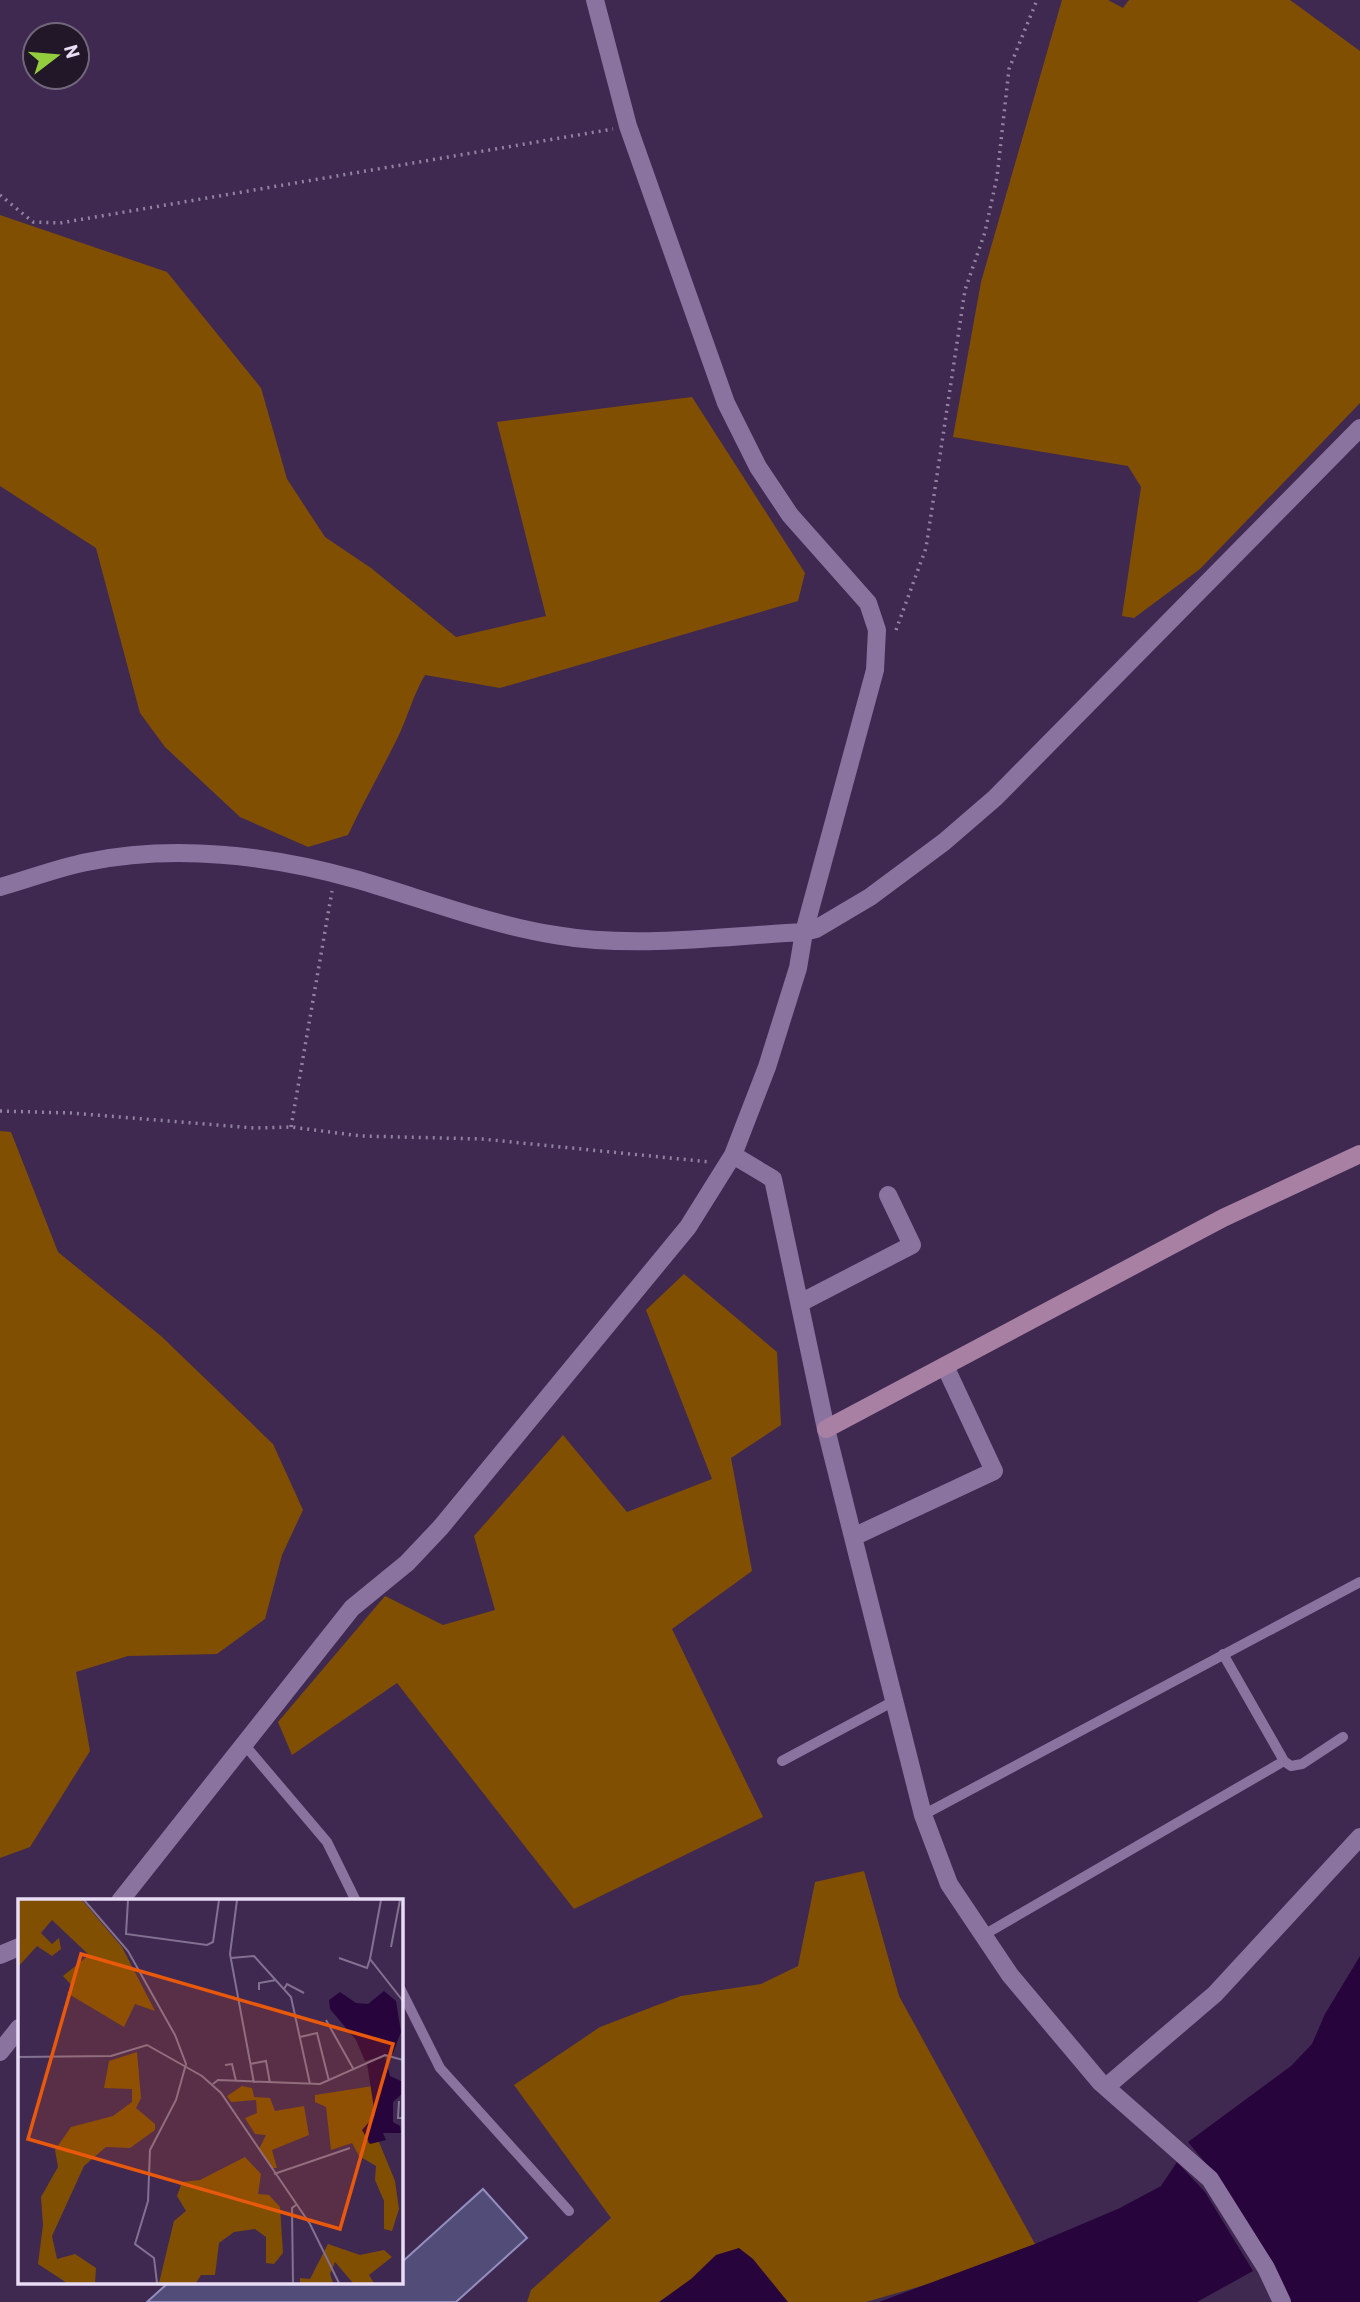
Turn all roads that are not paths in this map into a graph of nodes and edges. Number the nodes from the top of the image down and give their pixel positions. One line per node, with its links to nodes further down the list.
1 (595, 0): 4 (street)
2 (1360, 428): 4 (street)
3 (0, 887): 4 (street)
4 (804, 932): 6 (street)
5 (1360, 1153): 9 (street)
6 (730, 1161): 8 (street); 16 (street)
7 (888, 1195): 8 (street)
8 (800, 1303): 10 (street)
9 (944, 1366): 10 (street); 11 (street)
10 (826, 1429): 11 (street)
11 (853, 1537): 14 (street)
12 (1360, 1582): 13 (lane)
13 (1223, 1654): 18 (lane); 19 (lane)
14 (894, 1701): 17 (lane); 19 (street)
15 (1343, 1737): 18 (lane)
16 (243, 1743): 21 (street); 22 (lane)
17 (782, 1761)
18 (1284, 1761): 23 (lane)
19 (923, 1815): 23 (street)
20 (1360, 1837): 29 (street)
21 (122, 1899)
22 (355, 1899)
23 (982, 1936): 29 (street)
24 (18, 1947): 25 (street)
25 (0, 1955)
26 (402, 1992): 30 (lane)
27 (18, 2029): 28 (street)
28 (0, 2052)
29 (1106, 2087): 31 (street)
30 (569, 2211)
31 (1282, 2302)

